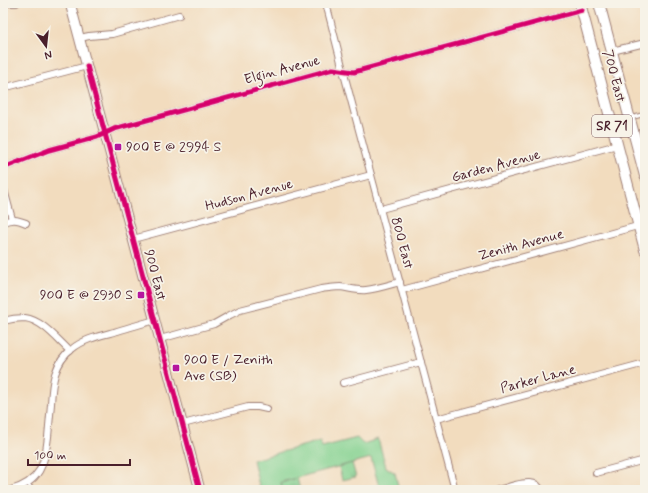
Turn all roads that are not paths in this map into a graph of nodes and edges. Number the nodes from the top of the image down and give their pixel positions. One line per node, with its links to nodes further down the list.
1 (16, 3): 5 (street)
2 (70, 3): 8 (street, 900 East)
3 (326, 3): 12 (street, 800 East)
4 (599, 3): 10 (main road, 700 East / SR 71)
5 (3, 4)
6 (581, 7): 12 (street, Elgin Avenue); 17 (main road, 700 East / SR 71)
7 (179, 15): 8 (street)
8 (80, 38): 11 (street, 900 East)
9 (645, 43): 10 (street)
10 (612, 51): 15 (main road, 700 East / SR 71)
11 (87, 66): 13 (street); 16 (street, 900 East)
12 (343, 70): 16 (street, Elgin Avenue); 20 (street, 800 East)
13 (3, 88)
14 (645, 114): 15 (lane)
15 (630, 118): 19 (main road, 700 East / SR 71)
16 (105, 133): 18 (street, Elgin Avenue); 27 (street, 900 East)
17 (617, 145): 22 (street, Garden Avenue); 26 (main road, 700 East / SR 71)
18 (3, 168)
19 (644, 170)
20 (371, 175): 22 (street, 800 East); 27 (street, Hudson Avenue)
21 (3, 186): 23 (street)
22 (380, 209): 29 (street, 800 East)
23 (12, 219): 24 (street); 25 (street)
24 (3, 222)
25 (26, 223)
26 (642, 225): 28 (main road, 700 East / SR 71); 30 (street, Zenith Avenue)
27 (133, 239): 32 (street, 900 East)
28 (645, 250)
29 (400, 282): 30 (street, 800 East); 33 (street)
30 (402, 290): 35 (street, 800 East)
31 (3, 320): 34 (street)
32 (155, 320): 33 (street, 900 East); 34 (street)
33 (160, 339): 40 (street, 900 East)
34 (70, 351): 43 (street)
35 (421, 362): 37 (street); 39 (street, 800 East)
36 (645, 363): 39 (street, Parker Lane)
37 (343, 383)
38 (267, 409): 40 (street)
39 (436, 419): 48 (street, 800 East)
40 (183, 424): 47 (street, 900 East)
41 (645, 460): 42 (street)
42 (596, 474)
43 (27, 484): 45 (street); 46 (lane)
44 (539, 487): 49 (street)
45 (11, 490)
46 (33, 490)
47 (200, 490)
48 (455, 490)
49 (498, 490)

